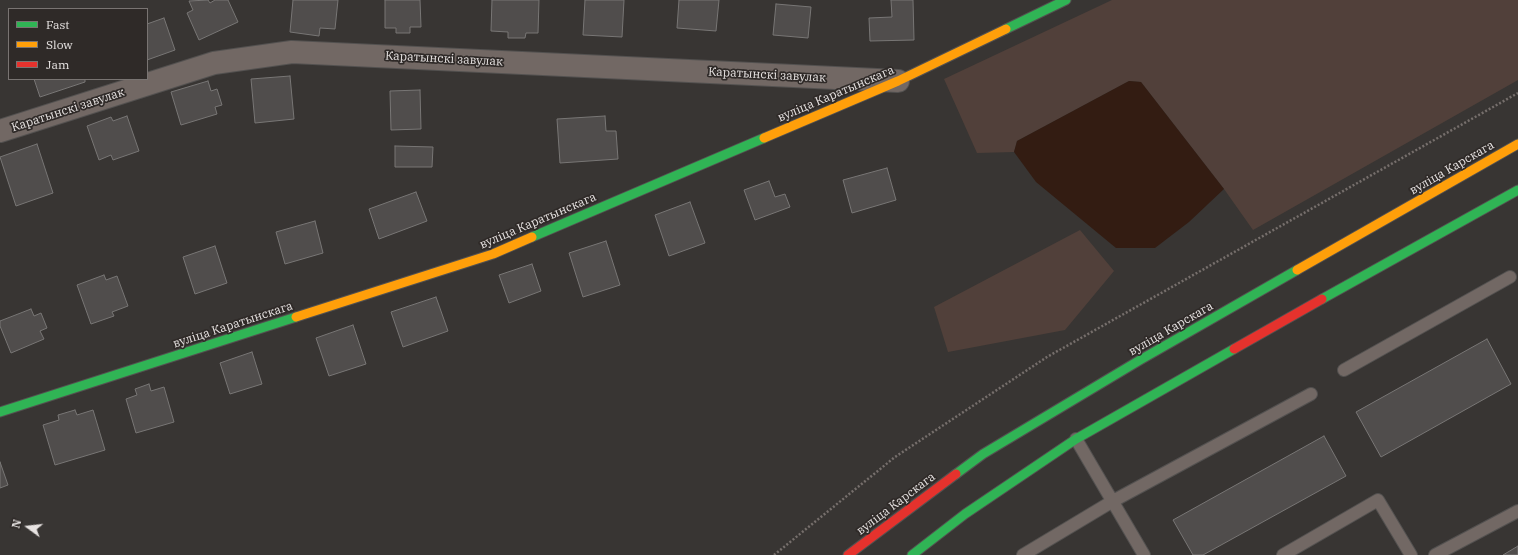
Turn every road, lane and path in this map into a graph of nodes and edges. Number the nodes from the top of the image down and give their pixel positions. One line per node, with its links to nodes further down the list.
1 (1066, 0): 2 (street, вуліца Каратынскага)
2 (898, 81): 4 (street, Каратынскі завулак); 10 (street, вуліца Каратынскага)
3 (1518, 93): 14 (path)
4 (0, 131)
5 (1518, 144): 15 (street, вуліца Карскага)
6 (1518, 190): 11 (street)
7 (1510, 277): 8 (lane)
8 (1344, 370)
9 (1311, 394): 12 (lane)
10 (0, 412)
11 (1076, 439): 12 (lane); 16 (street)
12 (1113, 501): 17 (lane); 18 (lane)
13 (1518, 511): 21 (lane)
14 (774, 555)
15 (848, 555)
16 (912, 555)
17 (1023, 555)
18 (1144, 555)
19 (1283, 555): 20 (lane)
20 (1411, 555)
21 (1435, 555)

